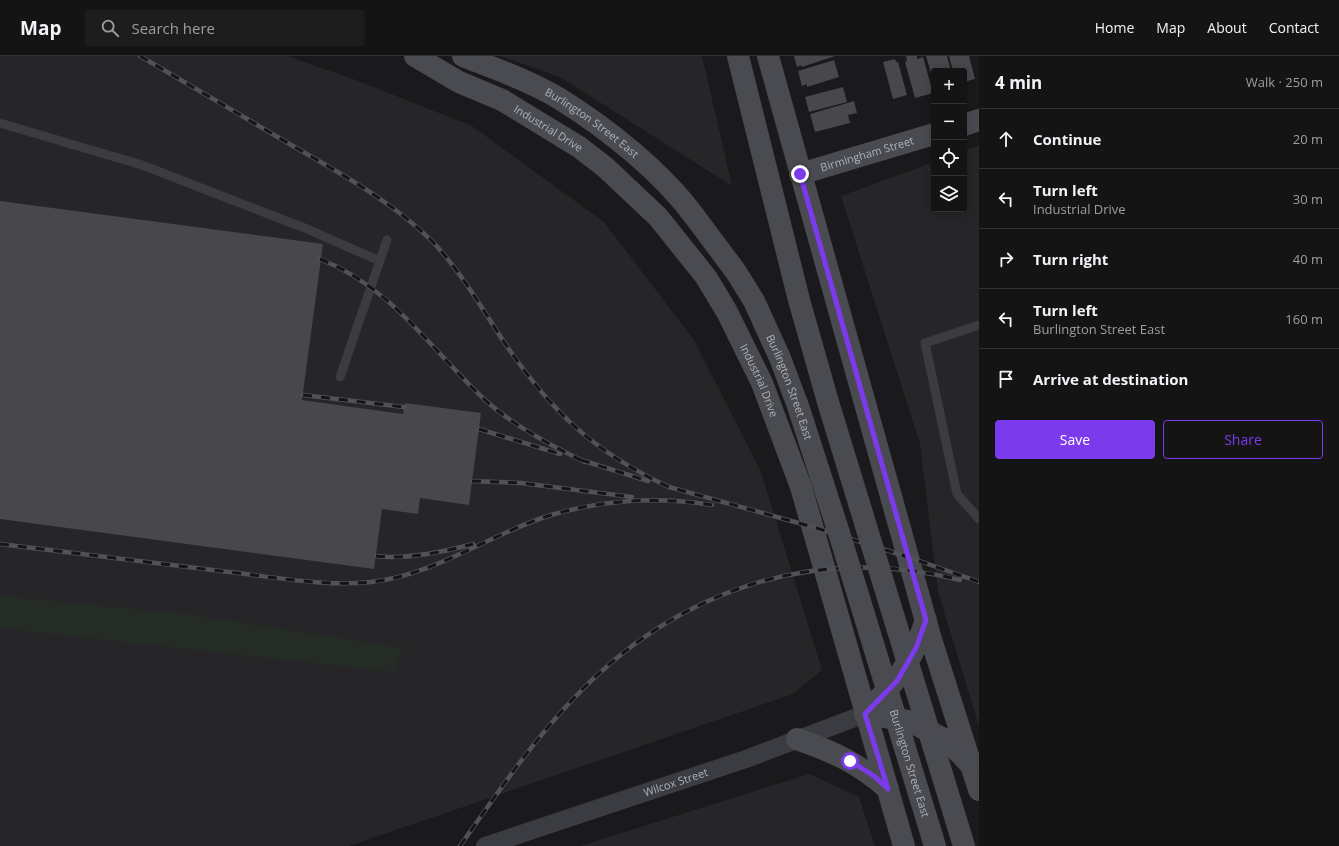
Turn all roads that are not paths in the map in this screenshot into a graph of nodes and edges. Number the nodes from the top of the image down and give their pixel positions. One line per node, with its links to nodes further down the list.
1 (415, 56): 16 (street, Industrial Drive)
2 (463, 56): 23 (street, Burlington Street East, bridge)
3 (738, 56): 24 (street, bridge)
4 (768, 56): 9 (street)
5 (979, 120): 7 (street)
6 (0, 123): 11 (lane)
7 (967, 124)
8 (931, 135): 9 (street, Birmingham Street)
9 (800, 174): 15 (street)
10 (387, 240): 11 (lane)
11 (380, 261): 13 (lane)
12 (979, 325): 14 (lane)
13 (340, 377)
14 (979, 520)
15 (926, 620): 16 (street); 18 (street)
16 (865, 714): 17 (street, Wilcox Street); 18 (street); 19 (street, Industrial Drive)
17 (797, 739): 19 (street); 21 (street, Wilcox Street)
18 (971, 766): 20 (street)
19 (888, 789): 22 (street, Industrial Drive)
20 (979, 790)
21 (485, 846)
22 (904, 846)
23 (935, 846)
24 (964, 846)

